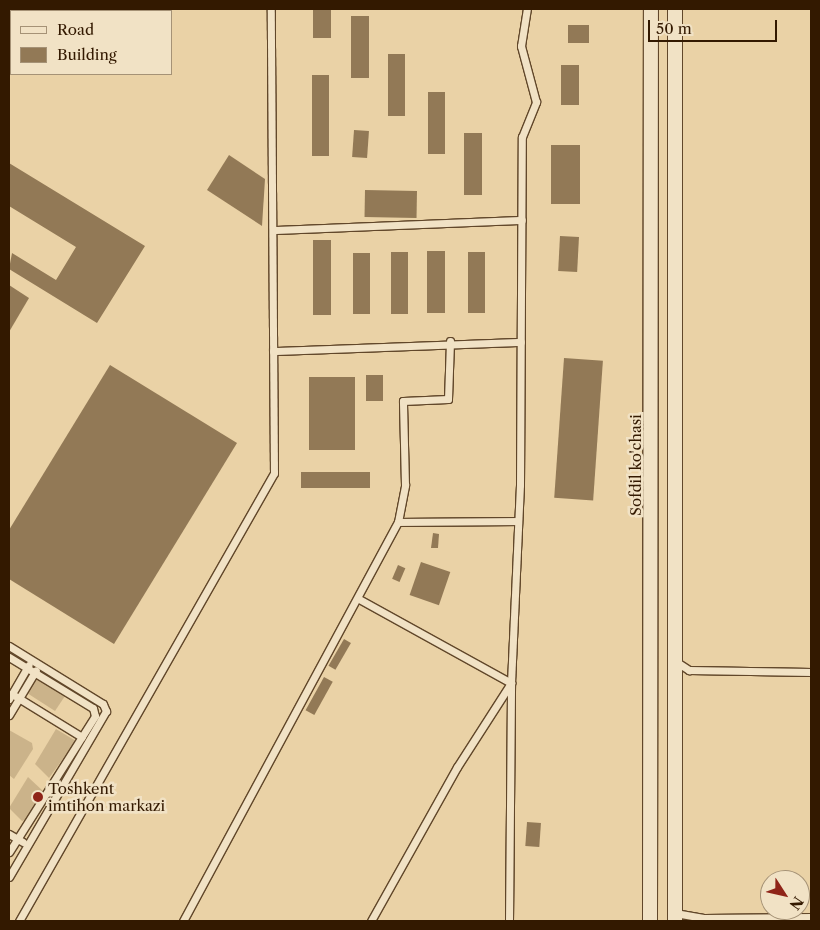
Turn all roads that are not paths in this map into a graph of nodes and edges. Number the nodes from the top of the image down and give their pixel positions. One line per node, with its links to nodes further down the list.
1 (271, 9): 6 (lane)
2 (527, 9): 5 (lane)
3 (651, 9): 16 (street, Sofdil ko'chasi)
4 (674, 9): 17 (street)
5 (522, 220): 6 (lane); 8 (lane)
6 (273, 230): 9 (lane)
7 (450, 341): 8 (lane); 9 (lane); 10 (lane)
8 (521, 342): 11 (lane)
9 (273, 351): 34 (lane)
10 (398, 522): 11 (lane); 12 (lane)
11 (518, 522): 22 (lane)
12 (359, 599): 22 (lane); 35 (lane)
13 (9, 646): 15 (lane)
14 (9, 657): 19 (lane)
15 (32, 660): 18 (lane); 19 (lane)
16 (653, 660): 17 (street); 31 (street, Sofdil ko'chasi)
17 (674, 661): 21 (lane); 32 (street)
18 (40, 665): 20 (lane); 28 (lane)
19 (27, 668): 20 (lane); 23 (lane)
20 (35, 672): 23 (lane); 25 (lane)
21 (811, 672)
22 (510, 683): 36 (lane); 37 (lane)
23 (13, 697): 24 (lane); 25 (lane)
24 (9, 714)
25 (82, 737): 27 (lane)
26 (9, 834): 27 (lane)
27 (14, 843): 28 (lane); 29 (lane)
28 (26, 848): 30 (lane)
29 (9, 852)
30 (9, 877)
31 (650, 917): 32 (street)
32 (675, 917): 33 (lane)
33 (811, 917)
34 (19, 921)
35 (182, 921)
36 (371, 921)
37 (509, 921)

